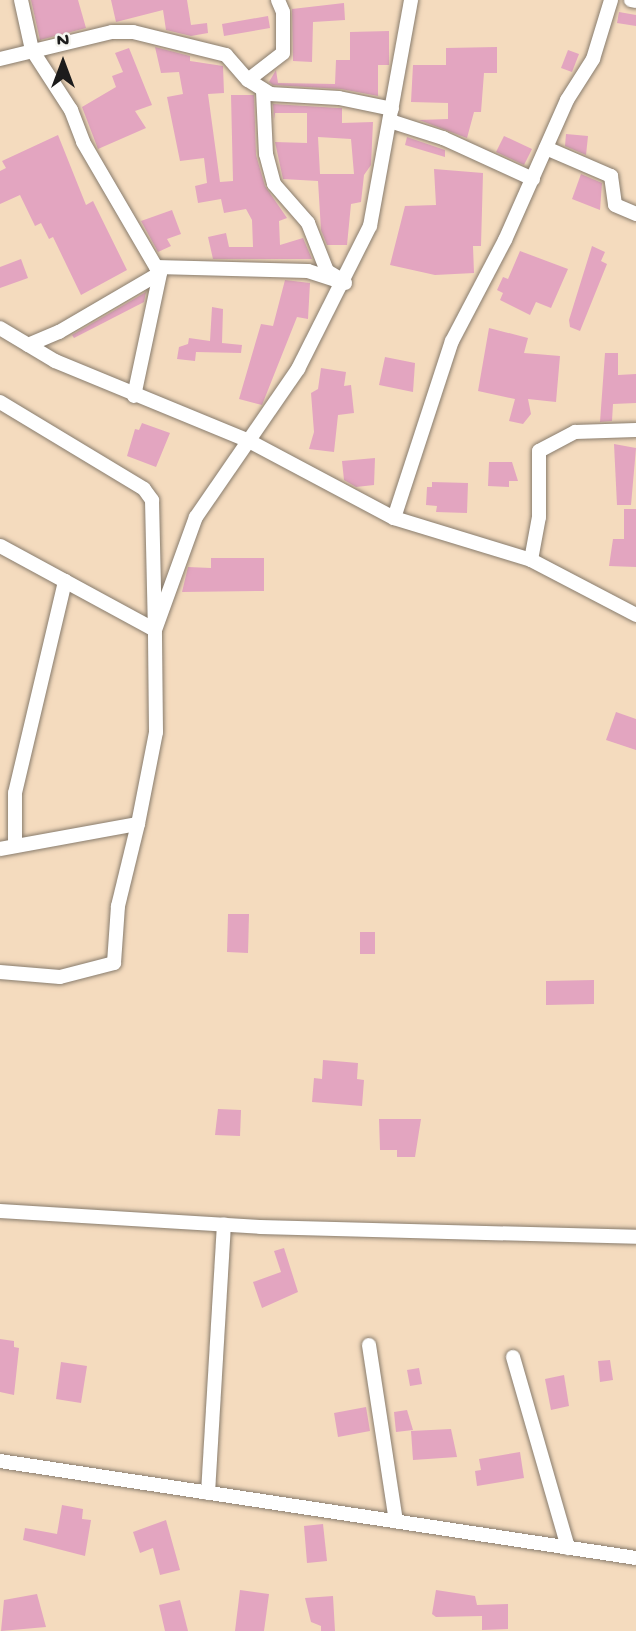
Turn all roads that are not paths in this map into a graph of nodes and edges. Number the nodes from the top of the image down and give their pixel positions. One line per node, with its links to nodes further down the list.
1 (20, 0): 5 (street)
2 (278, 0): 7 (street)
3 (411, 0): 9 (street)
4 (611, 0): 10 (street)
5 (32, 50): 6 (street); 7 (street); 13 (street)
6 (0, 59)
7 (248, 80): 8 (street)
8 (263, 91): 9 (street); 14 (street)
9 (391, 115): 11 (street); 14 (street)
10 (546, 148): 11 (street); 12 (street)
11 (533, 179): 21 (street)
12 (636, 214)
13 (161, 270): 14 (street); 16 (street); 17 (street)
14 (345, 283): 20 (street)
15 (0, 328): 16 (street)
16 (28, 345): 17 (street)
17 (134, 396): 20 (street)
18 (0, 402): 26 (street)
19 (636, 430): 23 (street)
20 (249, 441): 21 (street); 26 (street)
21 (394, 518): 23 (street)
22 (0, 547): 24 (street)
23 (530, 560): 25 (street)
24 (65, 582): 26 (street); 28 (street)
25 (636, 615)
26 (155, 630): 27 (street)
27 (138, 824): 28 (street); 30 (street)
28 (15, 846): 29 (street)
29 (0, 849)
30 (0, 972)
31 (1, 1214): 32 (street)
32 (224, 1224): 33 (street); 37 (street)
33 (636, 1237)
34 (369, 1345): 38 (street)
35 (513, 1356): 39 (street)
36 (0, 1461): 37 (street)
37 (208, 1493): 38 (street)
38 (396, 1521): 39 (street)
39 (568, 1548): 40 (street)
40 (636, 1558)

